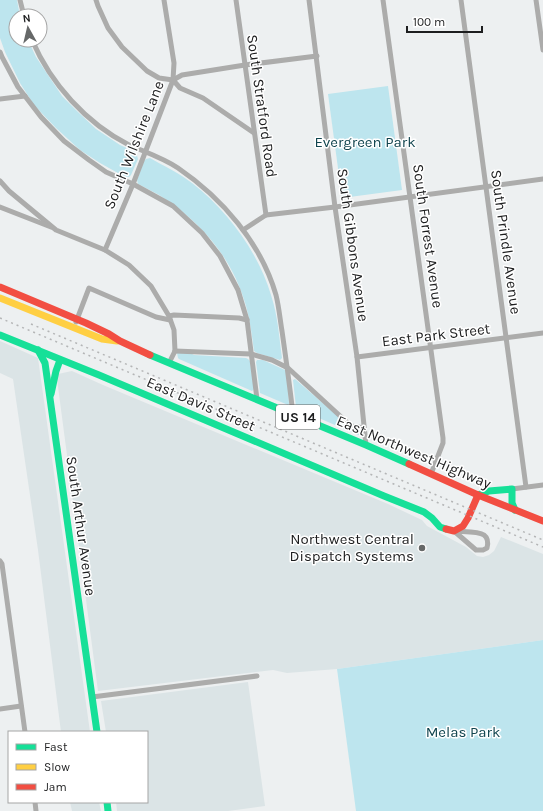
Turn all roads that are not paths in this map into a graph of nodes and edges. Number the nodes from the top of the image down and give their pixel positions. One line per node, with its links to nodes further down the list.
1 (96, 0): 13 (street)
2 (164, 0): 13 (street, South Wilshire Lane)
3 (236, 0): 12 (street, South Stratford Road)
4 (309, 0): 11 (street, South Gibbons Avenue)
5 (383, 0): 22 (street, South Forrest Avenue)
6 (461, 0): 21 (street, South Prindle Avenue)
7 (536, 0): 9 (street)
8 (36, 48): 17 (street)
9 (543, 50)
10 (0, 52): 14 (street)
11 (317, 56): 12 (street); 24 (street, South Gibbons Avenue)
12 (245, 65): 13 (street); 16 (street, South Stratford Road)
13 (173, 80): 16 (street); 17 (street, South Wilshire Lane)
14 (25, 96): 15 (street); 20 (street)
15 (0, 99)
16 (254, 133): 25 (street, South Stratford Road)
17 (145, 152): 20 (street, South Wilshire Lane); 27 (street)
18 (543, 180): 21 (street)
19 (0, 181): 26 (street)
20 (133, 184): 28 (street, South Wilshire Lane); 33 (street)
21 (486, 188): 22 (street); 37 (street, South Prindle Avenue)
22 (411, 197): 24 (street); 39 (street, South Forrest Avenue)
23 (0, 207): 26 (street)
24 (335, 207): 25 (street); 43 (street, South Gibbons Avenue)
25 (266, 215): 27 (street)
26 (56, 230): 28 (street)
27 (243, 230): 46 (street)
28 (105, 250): 31 (street)
29 (2, 288): 30 (street); 32 (street, East Northwest Highway / US 14)
30 (0, 297): 34 (street, East Northwest Highway / US 14)
31 (169, 318): 32 (street); 33 (street); 41 (street)
32 (77, 320): 34 (street); 38 (street, East Northwest Highway / US 14)
33 (247, 320): 42 (street)
34 (74, 328): 38 (street, East Northwest Highway / US 14)
35 (543, 333): 37 (street, East Park Street)
36 (0, 335): 40 (street, East Davis Street)
37 (506, 338): 39 (street, East Park Street); 54 (street, South Prindle Avenue)
38 (120, 341): 45 (street, East Northwest Highway / US 14)
39 (431, 348): 43 (street, East Park Street); 52 (street, South Forrest Avenue)
40 (37, 350): 44 (street, East Davis Street); 47 (street)
41 (175, 351): 42 (street); 45 (street)
42 (250, 354): 46 (street); 48 (street)
43 (356, 357): 50 (street, South Gibbons Avenue)
44 (60, 360): 47 (street, South Arthur Avenue); 59 (street, East Davis Street)
45 (169, 363): 48 (street, East Northwest Highway / US 14)
46 (288, 368): 49 (street); 50 (street)
47 (50, 398): 62 (street, South Arthur Avenue)
48 (257, 399): 49 (street, East Northwest Highway / US 14)
49 (293, 415): 51 (street, East Northwest Highway / US 14)
50 (364, 428): 51 (street, South Gibbons Avenue)
51 (366, 445): 52 (street, East Northwest Highway / US 14)
52 (431, 474): 56 (street, East Northwest Highway / US 14)
53 (543, 485): 54 (street)
54 (526, 487): 55 (street)
55 (512, 489): 56 (street); 57 (street)
56 (478, 495): 57 (street, East Northwest Highway / US 14); 59 (street)
57 (515, 510): 58 (street, East Northwest Highway / US 14)
58 (543, 521)
59 (454, 531): 59 (street, East Davis Street)
60 (0, 560): 63 (street)
61 (257, 676): 62 (street)
62 (92, 697): 66 (street, South Arthur Avenue)
63 (22, 706): 64 (street); 65 (street)
64 (0, 710)
65 (25, 731)
66 (97, 731)

